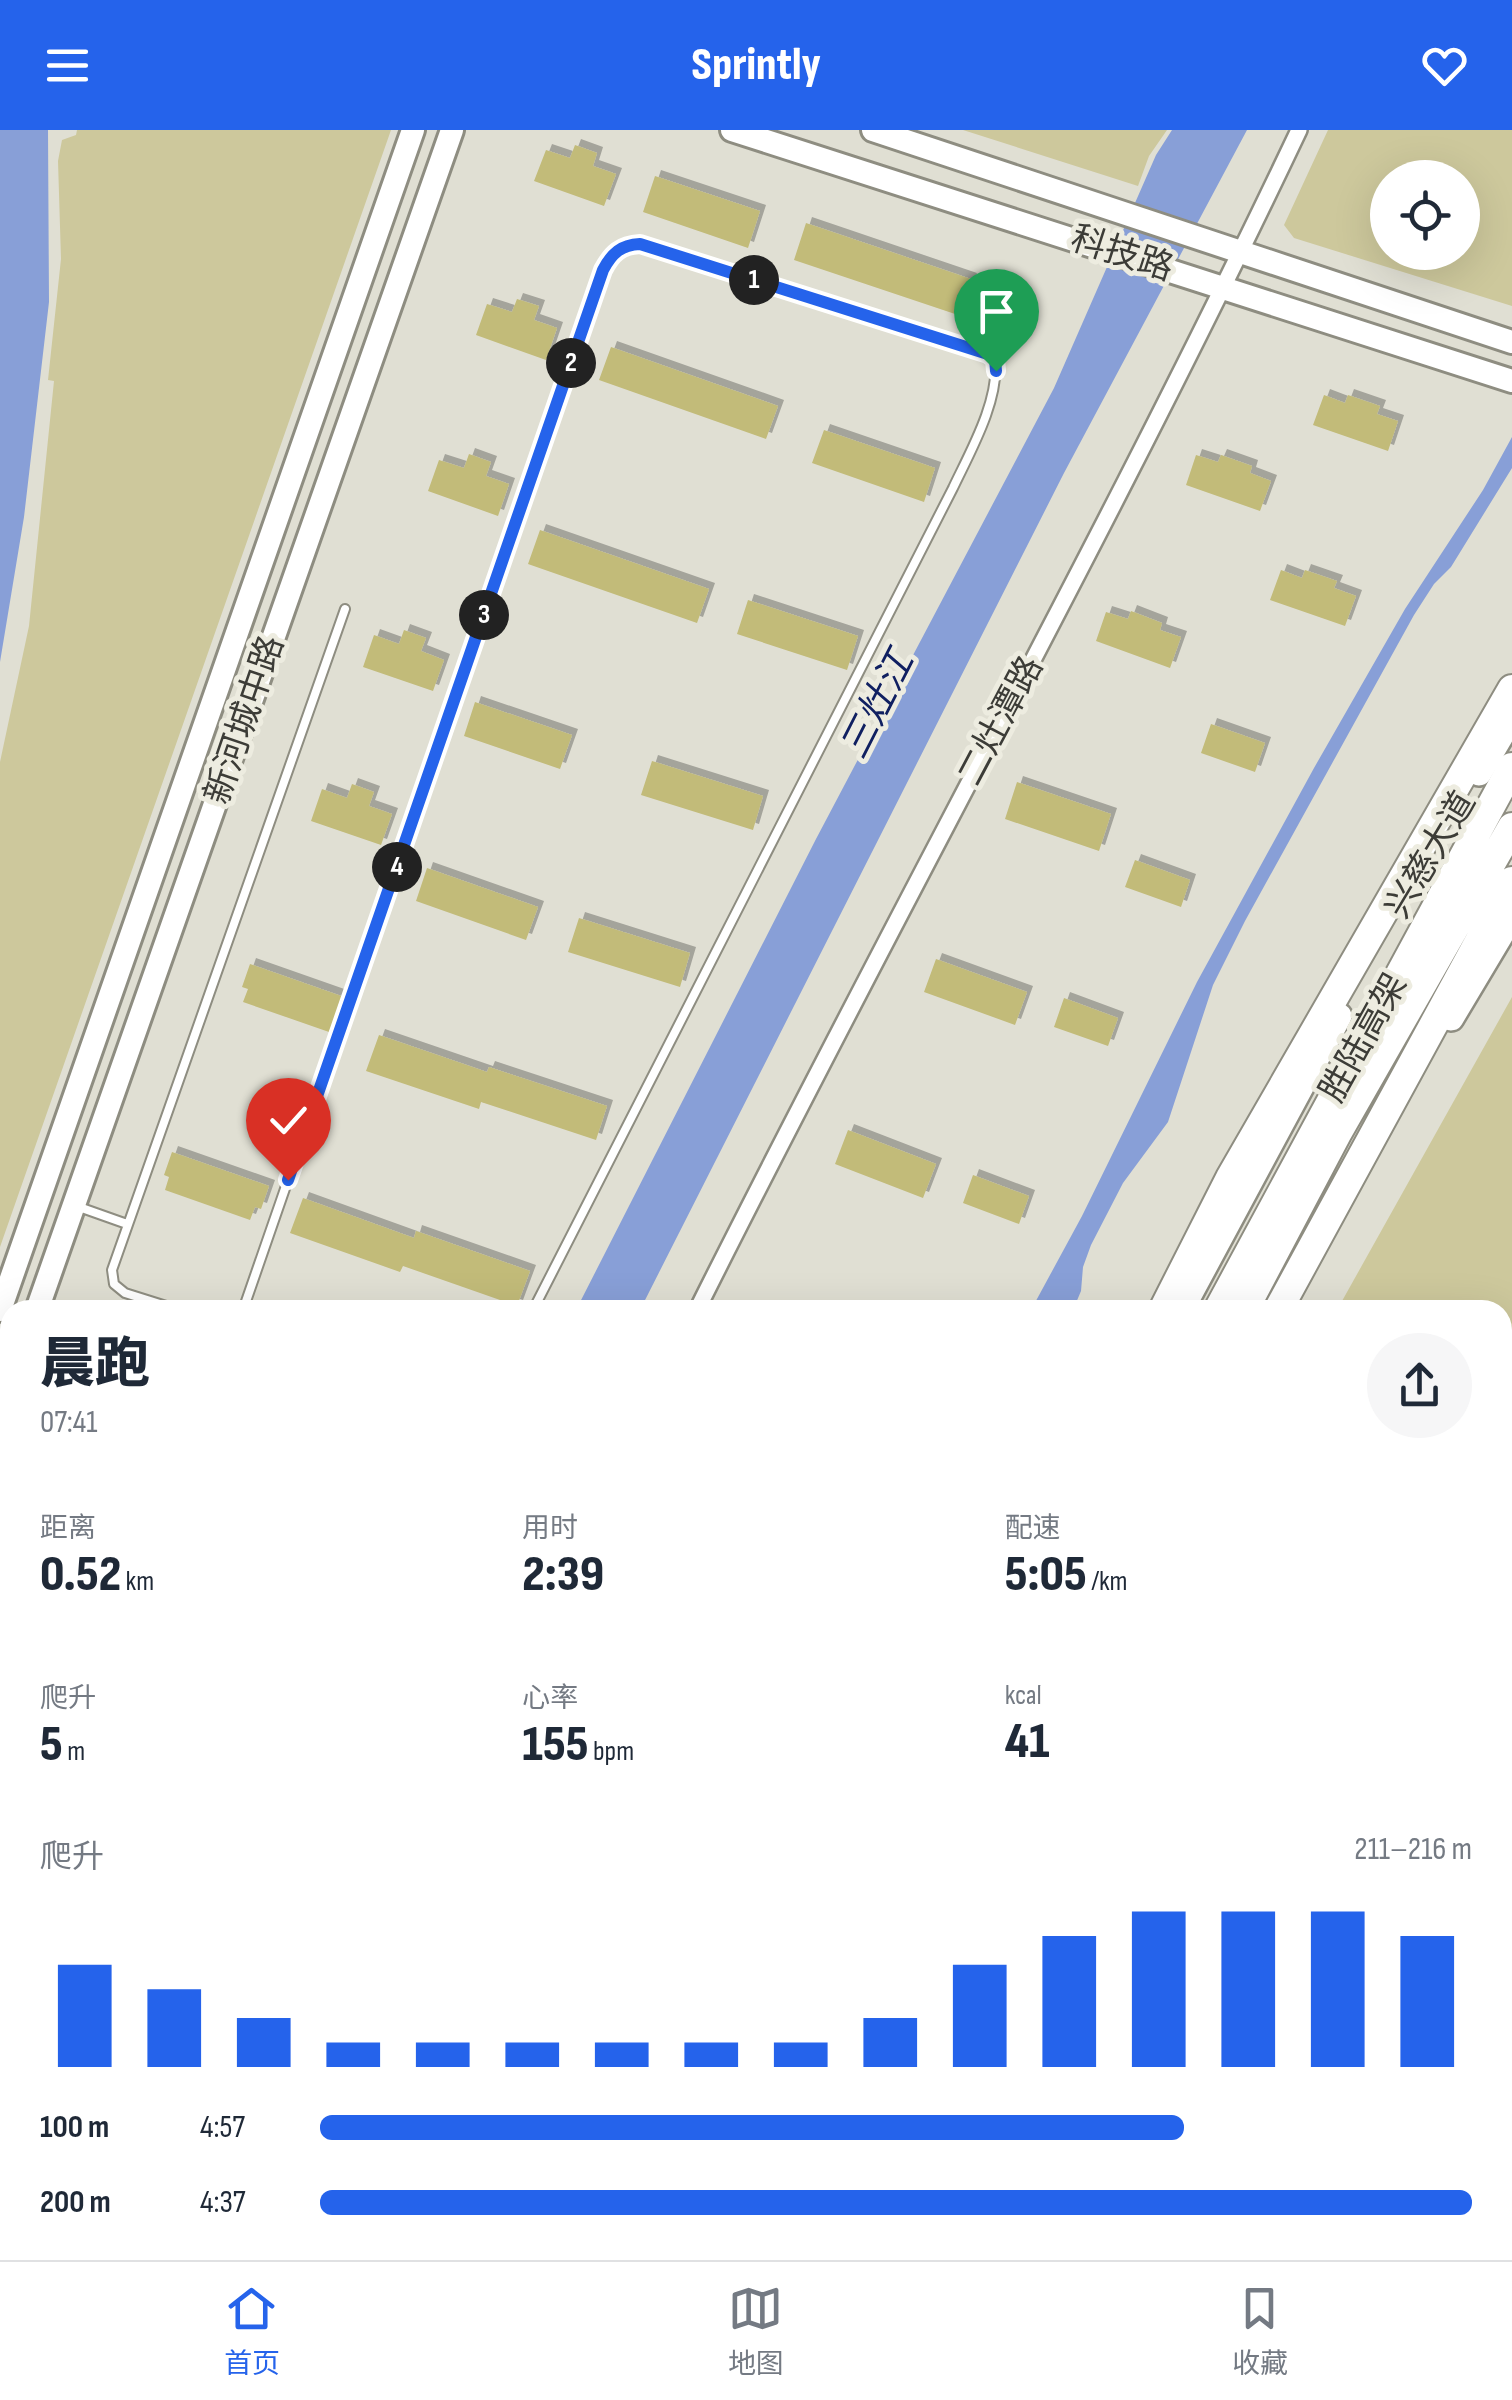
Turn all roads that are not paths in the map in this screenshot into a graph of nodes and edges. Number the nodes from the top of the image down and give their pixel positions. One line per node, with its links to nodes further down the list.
1 (413, 130): 19 (street, 新河城中路)
2 (452, 130): 17 (street, 新河城中路)
3 (732, 130): 7 (street, 科技路)
4 (873, 130): 6 (street, 科技路)
5 (1299, 130): 6 (street, 二灶潭路)
6 (1242, 251): 7 (street, 二灶潭路); 8 (street, 科技路)
7 (1226, 287): 9 (street, 科技路); 24 (street, 二灶潭路)
8 (1512, 342)
9 (1512, 381)
10 (345, 610): 18 (lane)
11 (1512, 689): 25 (highway)
12 (1512, 717): 26 (main road, 兴慈大道)
13 (1512, 767): 27 (highway, 胜陆高架)
14 (1512, 827): 28 (highway, 胜陆高架)
15 (1512, 881): 29 (highway)
16 (1512, 916): 30 (main road)
17 (74, 1205): 18 (lane); 20 (street, 新河城中路)
18 (127, 1224): 21 (lane)
19 (4, 1300)
20 (41, 1300)
21 (148, 1300)
22 (247, 1300): 23 (lane)
23 (538, 1300)
24 (702, 1300)
25 (1167, 1300)
26 (1186, 1300)
27 (1223, 1300)
28 (1249, 1300)
29 (1283, 1300)
30 (1292, 1300)

